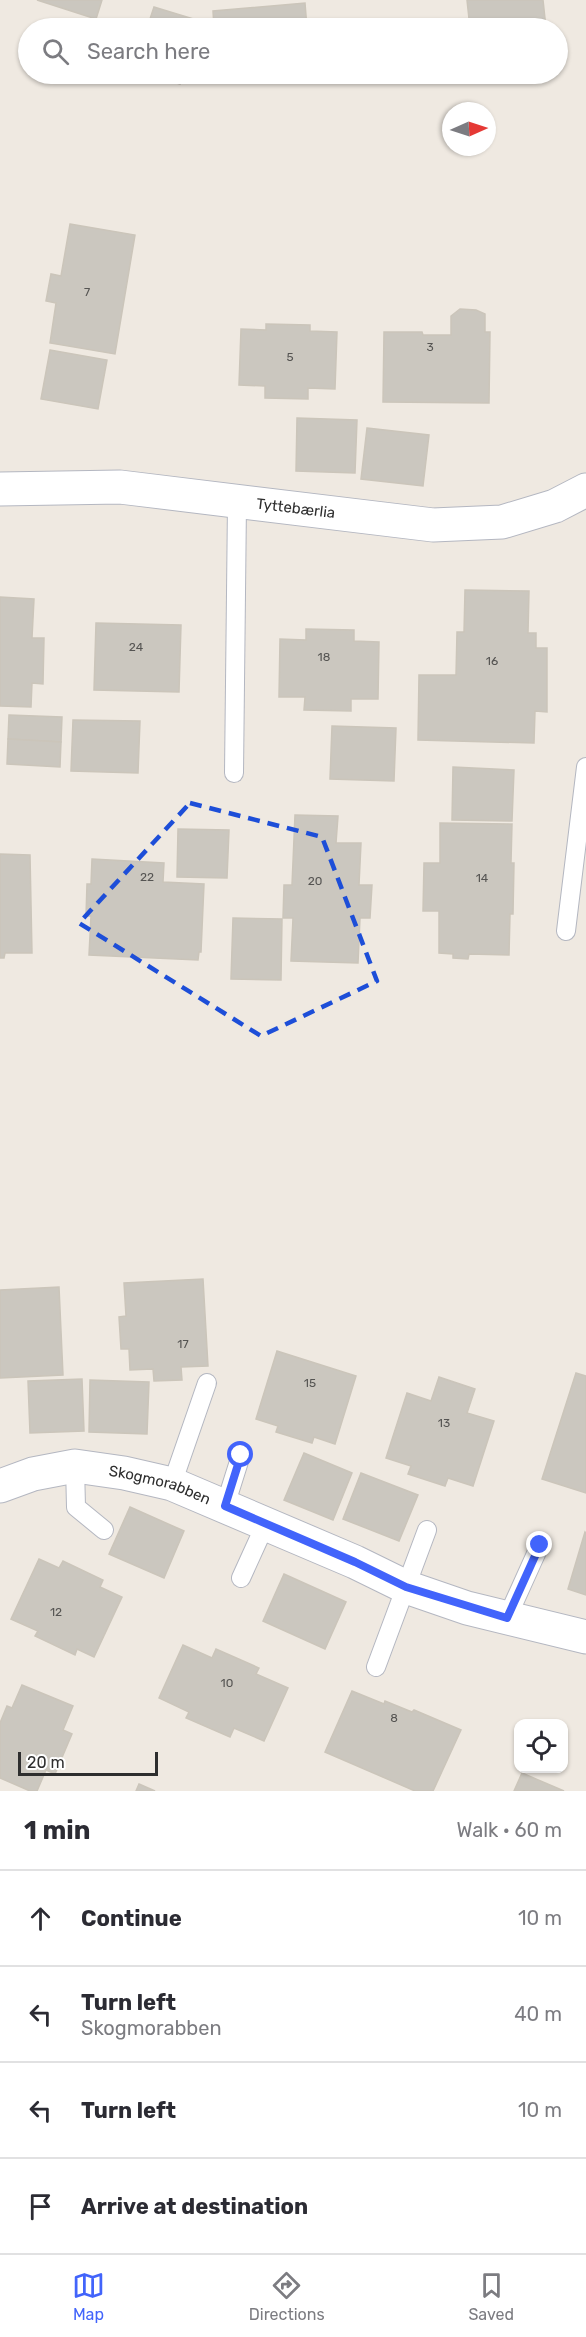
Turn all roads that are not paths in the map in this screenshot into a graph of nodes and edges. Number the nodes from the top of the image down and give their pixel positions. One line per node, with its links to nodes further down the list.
1 (0, 489): 3 (street, Tyttebærlia)
2 (586, 490): 3 (street, Tyttebærlia)
3 (237, 502): 5 (lane)
4 (586, 766): 6 (lane)
5 (234, 773)
6 (566, 931)
7 (207, 1383): 10 (lane)
8 (241, 1455): 12 (lane)
9 (75, 1467): 10 (street, Skogmorabben); 11 (street, Skogmorabben); 14 (lane)
10 (172, 1484): 12 (street, Skogmorabben)
11 (0, 1486)
12 (225, 1506): 13 (street, Skogmorabben)
13 (266, 1523): 17 (lane); 18 (street, Skogmorabben)
14 (104, 1530)
15 (427, 1530): 18 (lane)
16 (540, 1545): 19 (lane)
17 (242, 1578)
18 (406, 1587): 19 (street, Skogmorabben); 21 (lane)
19 (507, 1618): 20 (street, Skogmorabben)
20 (586, 1637)
21 (376, 1667)

